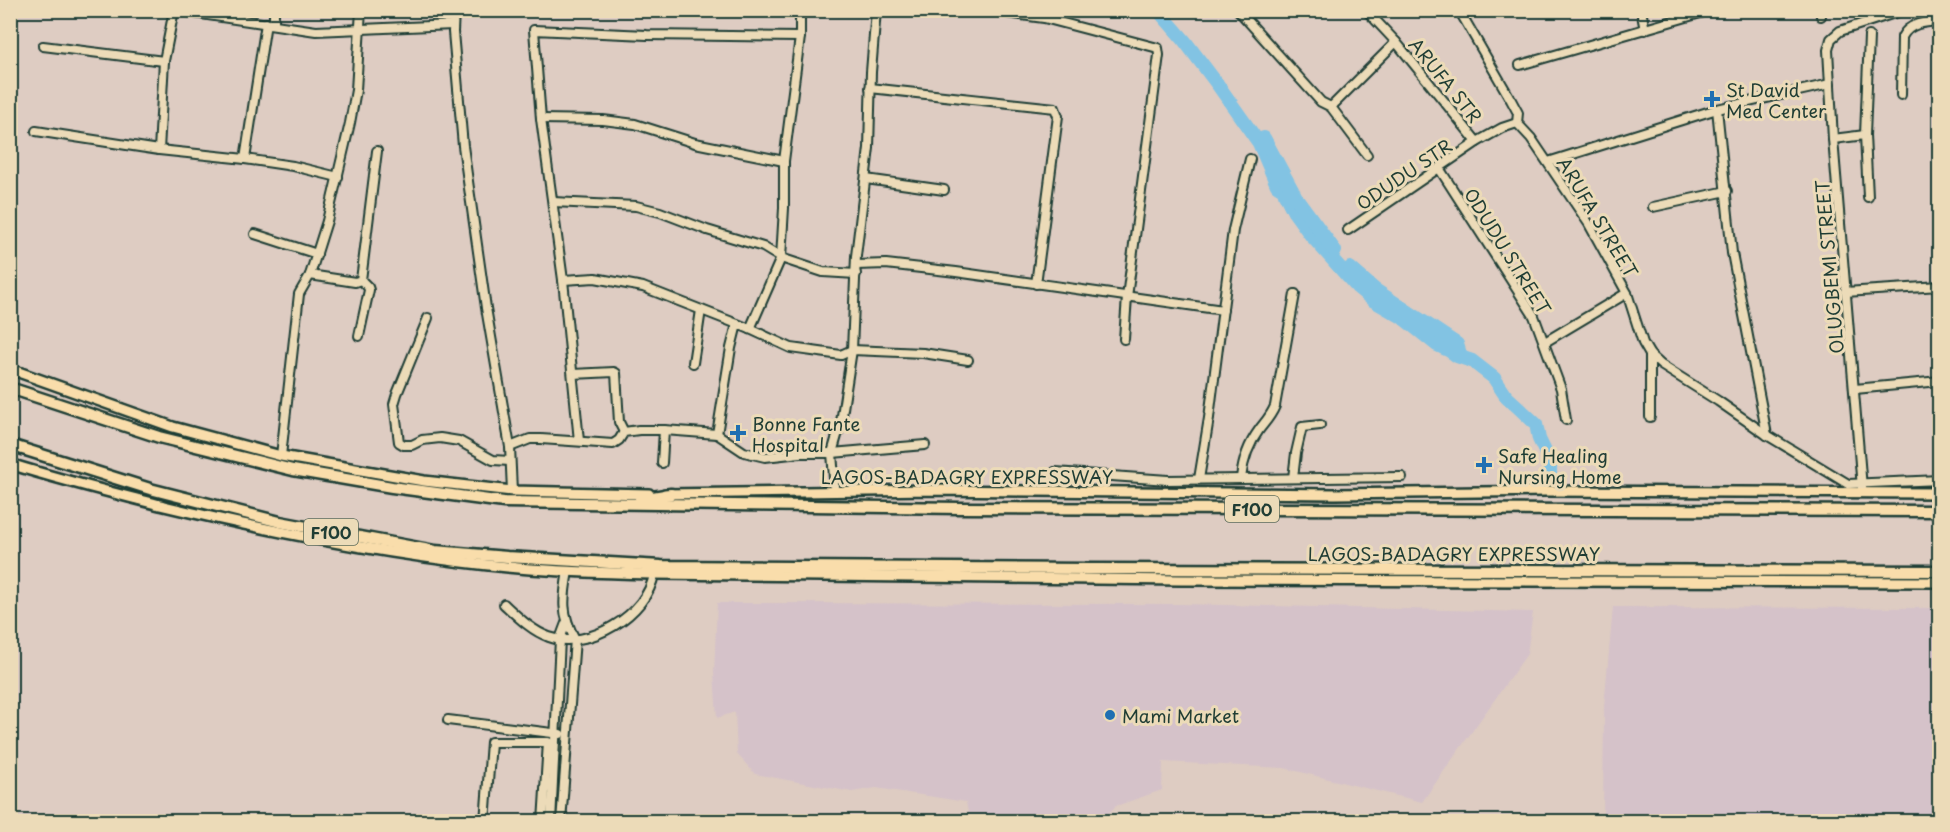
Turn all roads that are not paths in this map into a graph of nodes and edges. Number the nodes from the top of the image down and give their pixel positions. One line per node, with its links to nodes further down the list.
1 (274, 10): 14 (street)
2 (361, 10): 16 (street)
3 (454, 10): 15 (street)
4 (800, 10): 19 (street)
5 (876, 10): 25 (street)
6 (984, 10): 64 (street)
7 (1238, 10): 27 (street)
8 (1366, 10): 20 (street, ARUFA STR)
9 (1459, 10): 30 (street)
10 (1641, 10): 17 (street)
11 (1711, 10): 17 (street)
12 (1904, 10): 24 (street, OLUGBEMI STREET)
13 (1940, 21): 26 (street)
14 (270, 23): 16 (street); 22 (street); 38 (street)
15 (453, 25): 16 (street); 92 (street)
16 (359, 28): 43 (street)
17 (1645, 30): 23 (street)
18 (1869, 36): 32 (street)
19 (800, 37): 29 (street); 40 (street)
20 (1396, 42): 27 (street); 34 (street, ARUFA STR)
21 (43, 46): 22 (street)
22 (164, 61): 35 (street)
23 (1520, 65)
24 (1830, 84): 28 (street); 33 (street, OLUGBEMI STREET)
25 (870, 88): 44 (street); 59 (street)
26 (1901, 94)
27 (1331, 107): 37 (street)
28 (1717, 109): 41 (street); 46 (street)
29 (541, 119): 40 (street); 48 (street)
30 (1517, 123): 34 (street); 41 (street, ARUFA STREET)
31 (36, 131): 35 (street)
32 (1865, 135): 33 (street); 47 (street)
33 (1833, 139): 62 (street, OLUGBEMI STREET)
34 (1478, 142): 42 (street, ODUDU STR)
35 (159, 150): 38 (street)
36 (377, 151): 57 (street)
37 (1367, 155)
38 (245, 159): 43 (street)
39 (1250, 159): 66 (street)
40 (784, 162): 53 (street)
41 (1548, 162): 61 (street, ARUFA STREET)
42 (1439, 168): 50 (street, ODUDU STR); 72 (street, ODUDU STREET)
43 (338, 177): 52 (street)
44 (866, 179): 45 (street); 54 (street)
45 (944, 190)
46 (1727, 191): 49 (street); 88 (street)
47 (1868, 197)
48 (552, 202): 53 (street); 58 (street)
49 (1653, 207)
50 (1348, 230)
51 (255, 234): 52 (street)
52 (317, 254): 56 (street)
53 (781, 258): 55 (street); 69 (street)
54 (856, 265): 55 (street); 59 (street)
55 (856, 274): 73 (street)
56 (310, 275): 57 (street); 94 (street)
57 (361, 280): 70 (street)
58 (563, 280): 65 (street); 78 (street)
59 (1036, 284): 64 (street)
60 (1940, 286): 62 (street)
61 (1627, 292): 72 (street); 74 (street, ARUFA STREET)
62 (1845, 292): 81 (street, OLUGBEMI STREET)
63 (1295, 294): 100 (street)
64 (1127, 297): 66 (street); 71 (street)
65 (701, 310): 68 (street); 76 (street)
66 (1223, 310): 102 (street)
67 (428, 318): 95 (street)
68 (737, 324): 69 (street); 87 (street)
69 (750, 329): 73 (street)
70 (360, 336)
71 (1124, 339)
72 (1545, 342): 83 (street, ODUDU STREET)
73 (852, 351): 75 (street); 93 (street)
74 (1650, 355): 82 (street); 88 (street, ARUFA STREET)
75 (968, 360)
76 (693, 363)
77 (10, 369): 94 (main road, LAGOS-BADAGRY EXPRESSWAY)
78 (573, 374): 86 (street); 89 (street)
79 (1940, 381): 81 (street)
80 (10, 388): 109 (highway, LAGOS-BADAGRY EXPRESSWAY / F100)
81 (1854, 389): 104 (street, OLUGBEMI STREET)
82 (1650, 417)
83 (1566, 420)
84 (1320, 425): 101 (street)
85 (664, 430): 86 (street); 87 (street); 96 (street)
86 (624, 432): 89 (street)
87 (717, 434): 93 (street)
88 (1767, 435): 104 (street, ARUFA STREET)
89 (579, 441): 92 (street)
90 (10, 445): 111 (highway, LAGOS-BADAGRY EXPRESSWAY / F100)
91 (925, 446): 93 (street)
92 (510, 447): 95 (street)
93 (832, 453): 106 (street)
94 (281, 456): 105 (main road, LAGOS-BADAGRY EXPRESSWAY)
95 (510, 461): 105 (street)
96 (662, 463)
97 (10, 464): 112 (main road, LAGOS-BADAGRY EXPRESSWAY)
98 (1055, 472): 102 (street)
99 (1402, 477): 101 (street)
100 (1241, 478): 101 (street); 102 (street)
101 (1293, 478)
102 (1199, 479)
103 (1940, 480): 104 (street)
104 (1862, 488): 106 (main road, LAGOS-BADAGRY EXPRESSWAY); 107 (main road, LAGOS-BADAGRY EXPRESSWAY)
105 (512, 491): 108 (main road, LAGOS-BADAGRY EXPRESSWAY)
106 (836, 491): 108 (main road, LAGOS-BADAGRY EXPRESSWAY)
107 (1940, 493)
108 (671, 494): 109 (highway)
109 (565, 502): 110 (highway, LAGOS-BADAGRY EXPRESSWAY / F100)
110 (1940, 511)
111 (657, 570): 112 (main road, LAGOS-BADAGRY EXPRESSWAY); 113 (highway, LAGOS-BADAGRY EXPRESSWAY / F100); 114 (main road, LAGOS-BADAGRY EXPRESSWAY); 118 (street)
112 (568, 571): 116 (street)
113 (1940, 571)
114 (1940, 582)
115 (504, 604): 117 (street)
116 (566, 623): 117 (street); 118 (street)
117 (560, 639): 118 (street); 120 (street)
118 (575, 639): 121 (street)
119 (448, 720): 120 (street)
120 (556, 734): 121 (street); 124 (street)
121 (567, 735): 125 (street)
122 (485, 822): 123 (street)
123 (543, 822)
124 (551, 822)
125 (561, 822)

